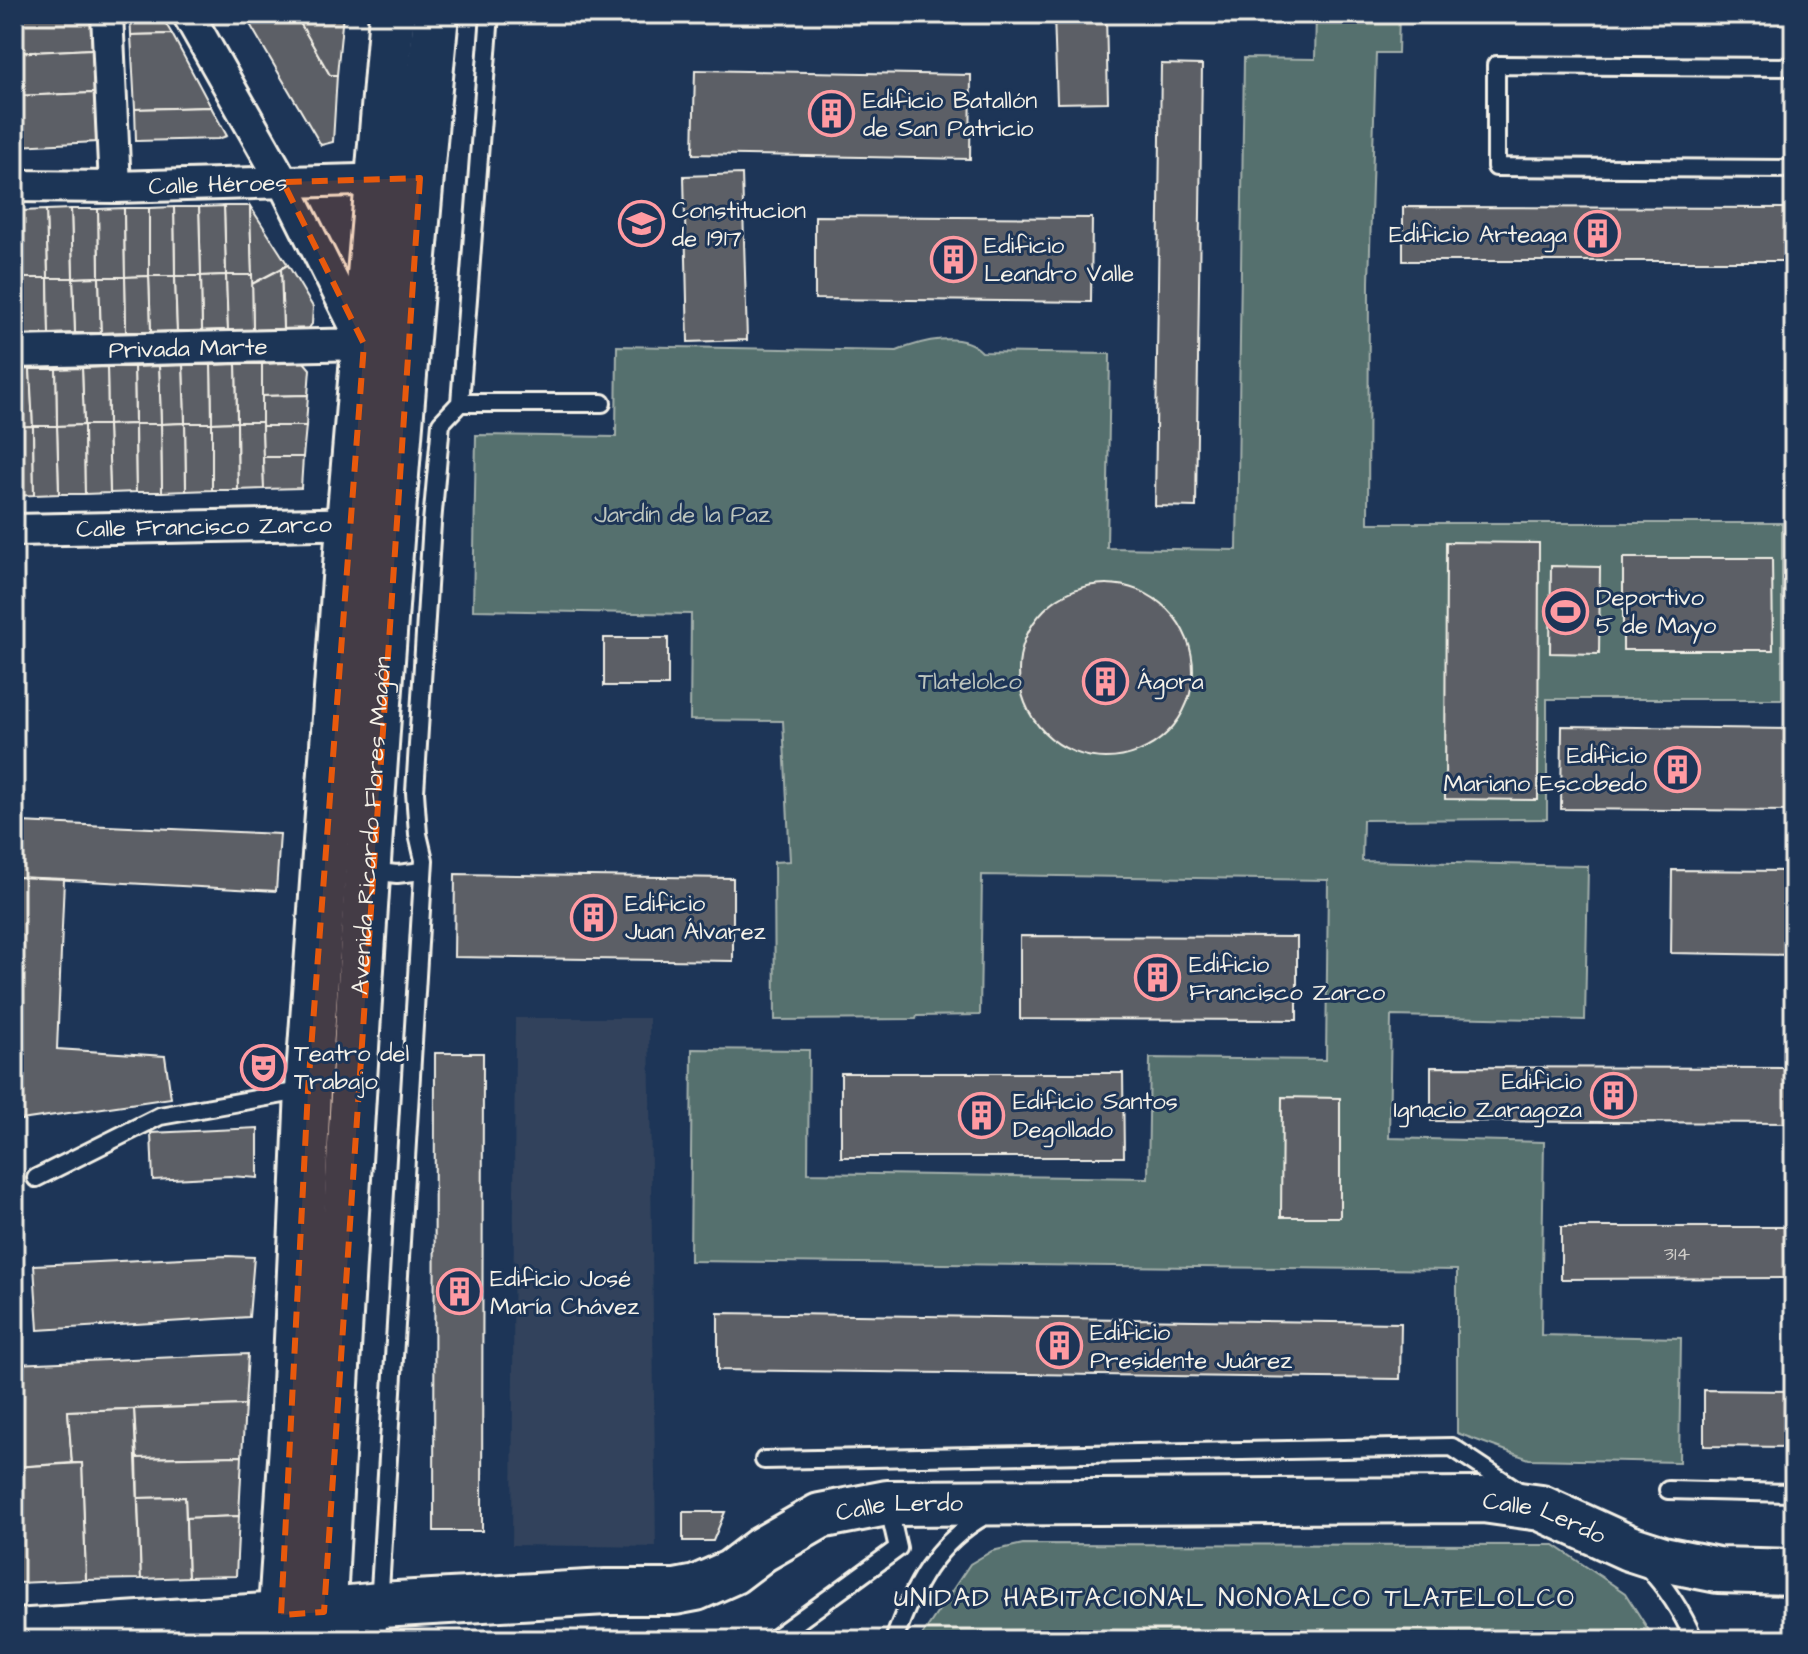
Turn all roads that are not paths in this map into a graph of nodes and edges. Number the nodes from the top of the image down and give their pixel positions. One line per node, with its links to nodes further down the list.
1 (107, 14): 11 (street)
2 (188, 14): 9 (street)
3 (392, 14): 8 (main road, Avenida Ricardo Flores Magón)
4 (436, 14): 8 (main road, Avenida Ricardo Flores Magón)
5 (490, 14): 14 (lane)
6 (1794, 67): 7 (lane)
7 (1794, 169)
8 (399, 179): 9 (street, Calle Héroes); 12 (main road, Avenida Ricardo Flores Magón); 16 (main road, Avenida Ricardo Flores Magón)
9 (283, 182): 11 (street, Calle Héroes); 12 (street)
10 (14, 186): 11 (street, Calle Héroes)
11 (115, 187)
12 (364, 344): 13 (street, Privada Marte); 17 (main road, Avenida Ricardo Flores Magón)
13 (14, 352)
14 (460, 403): 15 (lane); 20 (lane)
15 (602, 403)
16 (393, 522): 17 (street, Calle Francisco Zarco); 19 (main road, Avenida Ricardo Flores Magón)
17 (349, 524): 18 (street, Calle Francisco Zarco); 21 (main road, Avenida Ricardo Flores Magón)
18 (14, 530)
19 (367, 871): 20 (lane); 32 (main road, Avenida Ricardo Flores Magón)
20 (423, 871): 31 (lane)
21 (308, 1090): 22 (lane); 32 (main road, Avenida Ricardo Flores Magón)
22 (36, 1178)
23 (764, 1460): 28 (lane)
24 (1668, 1490): 25 (lane)
25 (1794, 1493)
26 (1012, 1501): 27 (main road, Calle Lerdo); 28 (main road, Calle Lerdo); 35 (lane)
27 (887, 1503): 31 (main road, Calle Lerdo); 34 (lane)
28 (1541, 1508): 29 (main road, Calle Lerdo)
29 (1629, 1548): 30 (main road, Calle Lerdo); 36 (lane)
30 (1794, 1572)
31 (378, 1622): 32 (main road, Calle Lerdo)
32 (302, 1627): 33 (main road, Calle Lerdo)
33 (14, 1632)
34 (772, 1640)
35 (894, 1640)
36 (1694, 1640)

